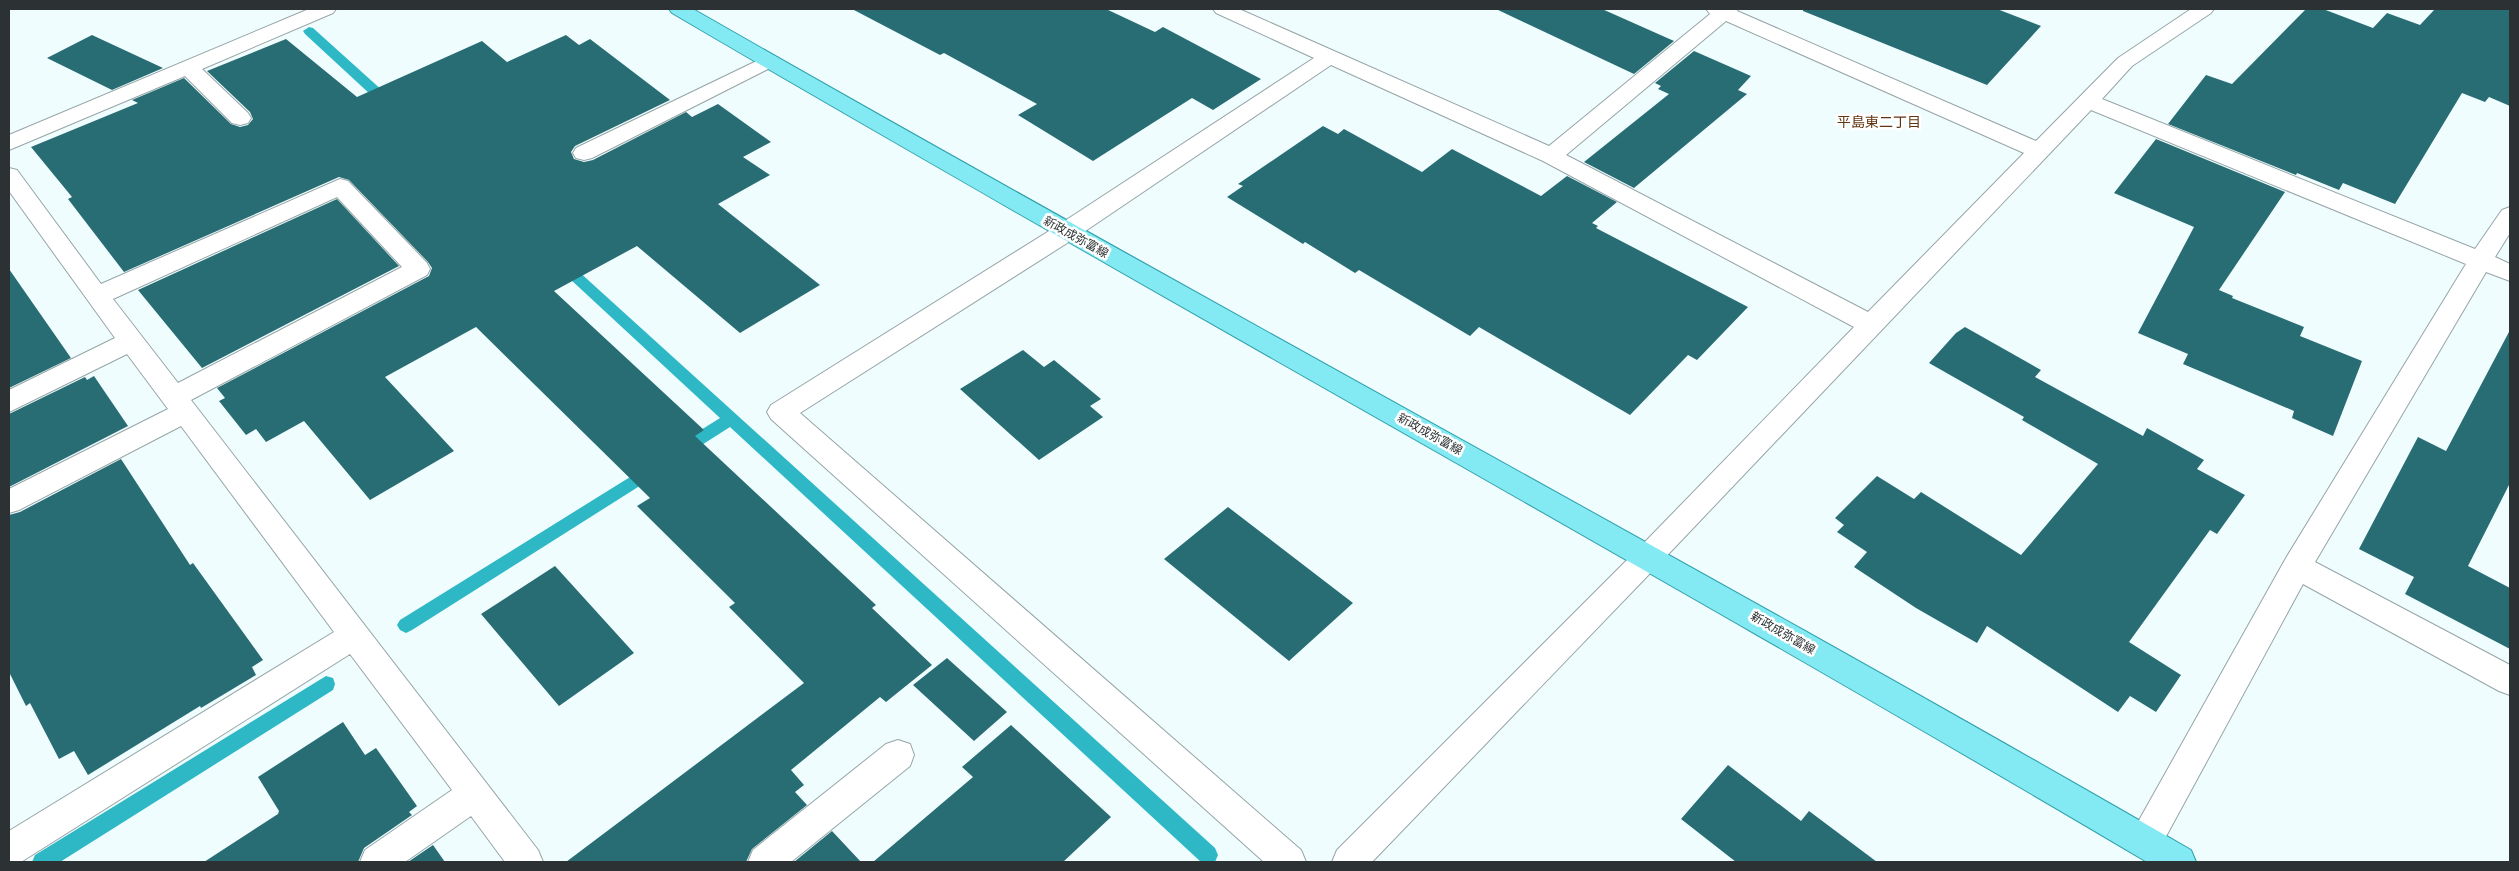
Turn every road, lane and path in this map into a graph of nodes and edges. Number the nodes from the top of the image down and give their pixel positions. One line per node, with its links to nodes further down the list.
1 (326, 9): 8 (street)
2 (679, 9): 7 (main road, 新政成弥富線)
3 (1223, 9): 6 (street)
4 (2204, 9): 9 (street)
5 (1722, 10): 12 (street); 14 (street)
6 (1329, 57): 14 (street); 17 (street)
7 (769, 61): 13 (street); 17 (main road, 新政成弥富線)
8 (188, 67): 10 (street); 11 (street)
9 (2088, 102): 12 (street); 18 (street)
10 (240, 118)
11 (9, 143)
12 (2039, 151): 21 (street)
13 (584, 153)
14 (1551, 156): 21 (street)
15 (9, 175): 20 (street)
16 (2510, 215): 18 (street)
17 (1066, 232): 26 (main road, 新政成弥富線); 37 (street)
18 (2480, 261): 19 (street); 27 (street)
19 (2510, 273)
20 (97, 296): 22 (street); 24 (street)
21 (1871, 325): 26 (street)
22 (131, 341): 23 (street); 24 (street)
23 (9, 402)
24 (179, 405): 25 (street); 28 (street)
25 (9, 502)
26 (1649, 556): 32 (main road, 新政成弥富線); 38 (street)
27 (2297, 567): 29 (street); 32 (street)
28 (354, 636): 31 (street); 33 (street)
29 (2510, 681)
30 (898, 755): 36 (street)
31 (474, 794): 34 (street); 35 (street)
32 (2145, 842): 39 (main road, 新政成弥富線)
33 (9, 850)
34 (376, 862)
35 (526, 862)
36 (765, 862)
37 (1289, 862)
38 (1348, 862)
39 (2179, 862)

